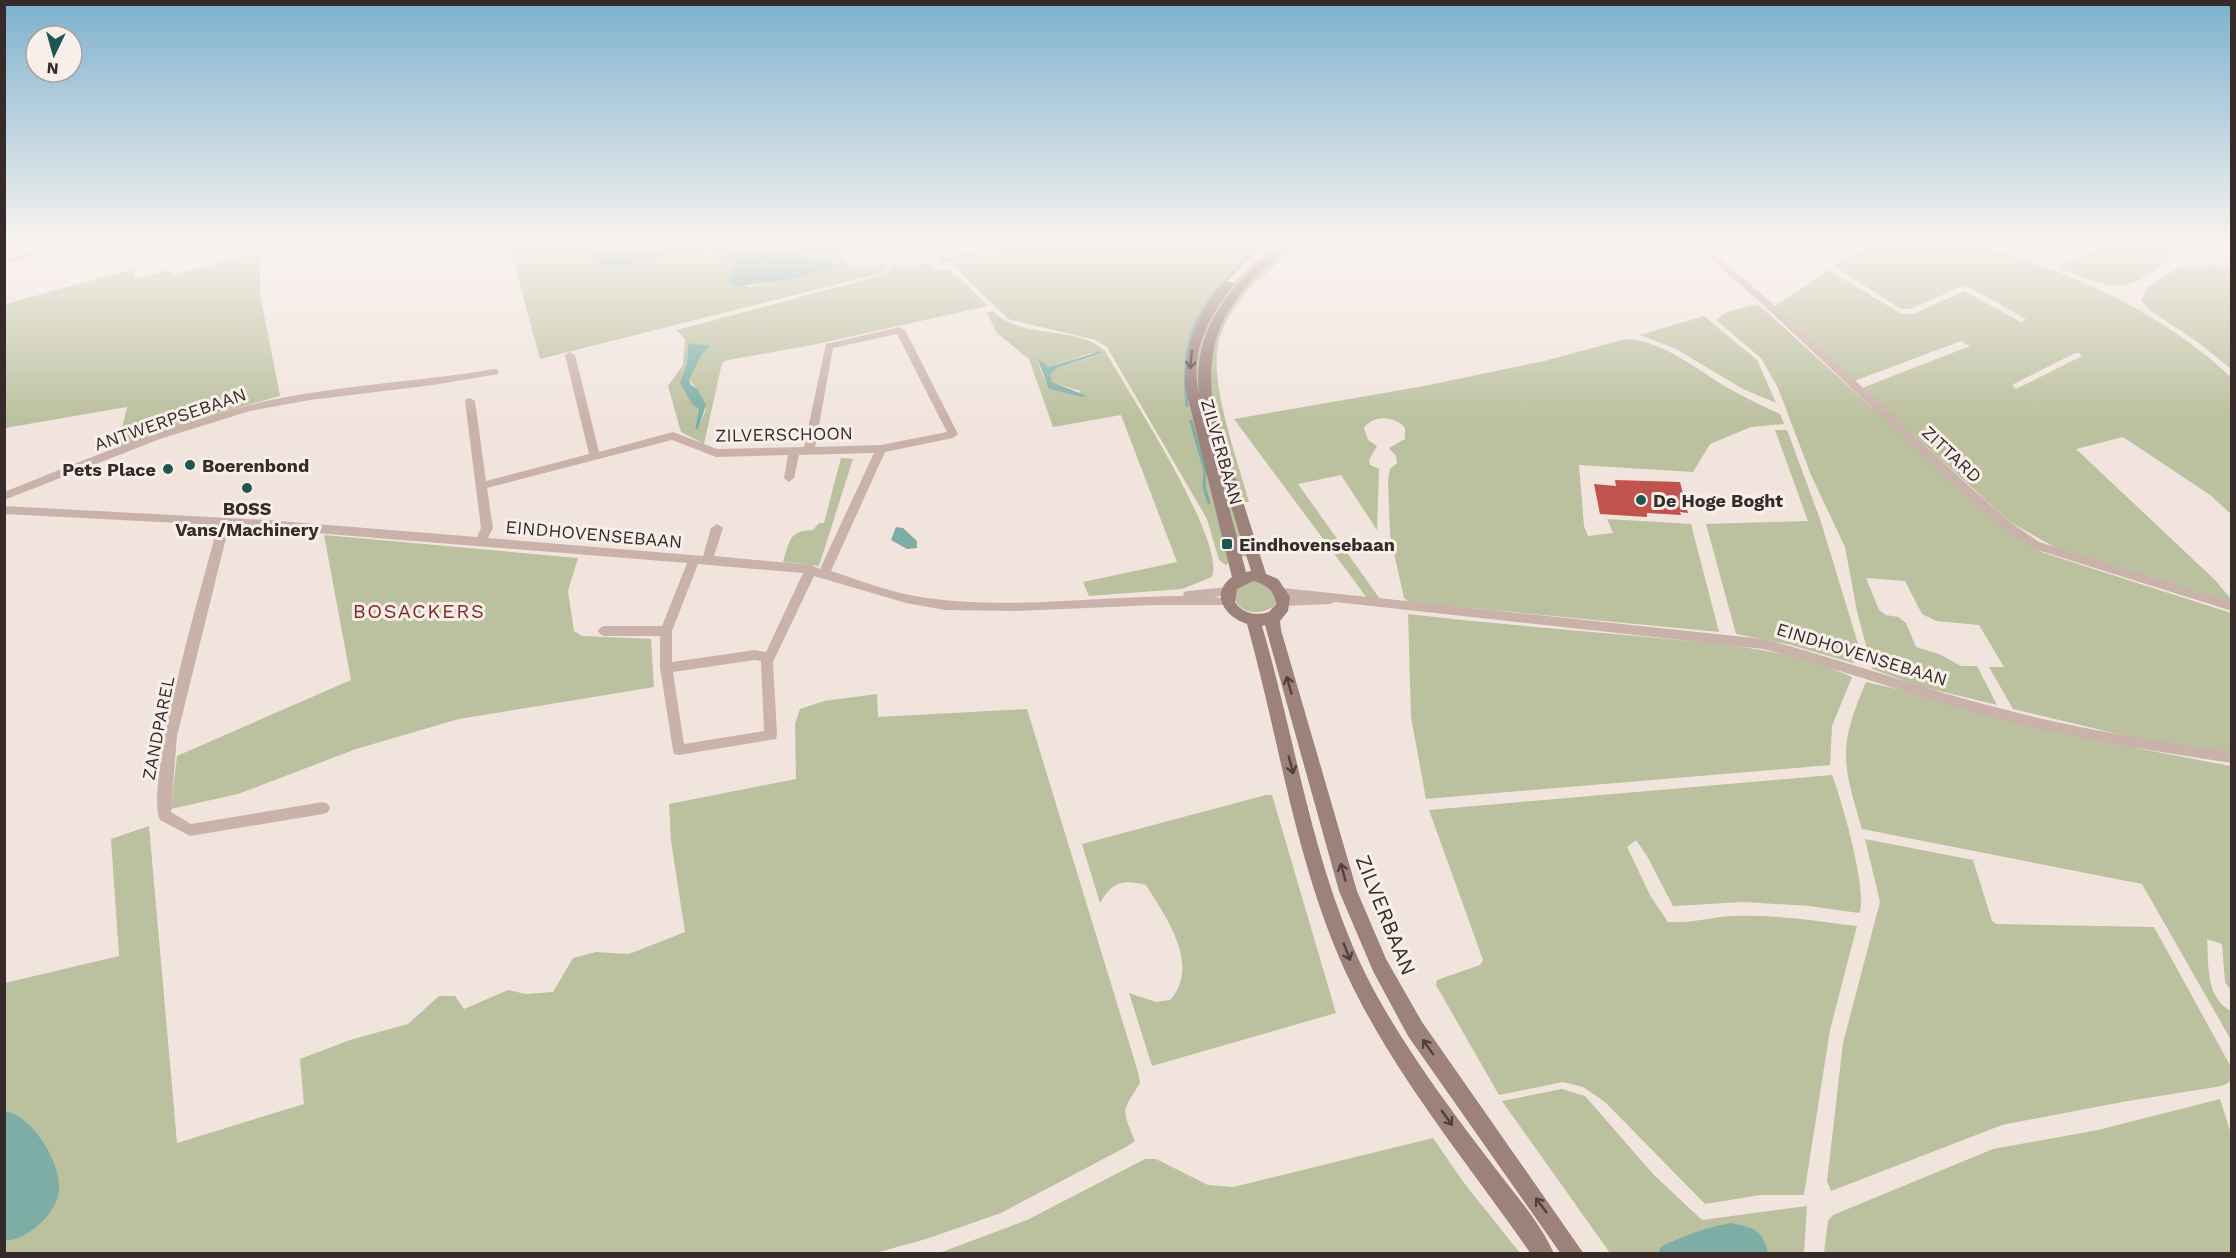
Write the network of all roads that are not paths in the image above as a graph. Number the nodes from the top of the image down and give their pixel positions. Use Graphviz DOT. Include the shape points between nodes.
graph roads {
  1 [pos="1213,303"];
  2 [pos="1226,303"];
  3 [pos="1766,303"];
  4 [pos="570,355"];
  5 [pos="494,372"];
  6 [pos="470,401"];
  7 [pos="881,449"];
  8 [pos="794,450"];
  9 [pos="808,450"];
  10 [pos="595,457"];
  11 [pos="789,478"];
  12 [pos="480,486"];
  13 [pos="4,496"];
  14 [pos="4,510"];
  15 [pos="224,522"];
  16 [pos="717,528"];
  17 [pos="481,542"];
  18 [pos="701,561"];
  19 [pos="811,569"];
  20 [pos="824,573"];
  21 [pos="1260,577"];
  22 [pos="1240,579"];
  23 [pos="1227,596"];
  24 [pos="1284,597"];
  25 [pos="2232,608"];
  26 [pos="1272,618"];
  27 [pos="1253,620"];
  28 [pos="604,631"];
  29 [pos="666,631"];
  30 [pos="770,657"];
  31 [pos="666,668"];
  32 [pos="2232,758"];
  33 [pos="323,808"];
  34 [pos="1544,1254"];
  35 [pos="1574,1254"];
  1 -- 22 [label="main road, ZILVERBAAN, one-way" via="1195,338 1191,386"];
  2 -- 21 [label="main road, ZILVERBAAN" via="1208,339 1203,385"];
  3 -- 25 [label="street, ZITTARD" via="1965,489 2025,538"];
  4 -- 10 [label="street"];
  5 -- 13 [label="street, ANTWERPSEBAAN" via="449,381 336,392 250,408 168,433"];
  6 -- 12 [label="street"];
  7 -- 9 [label="street, ZILVERSCHOON"];
  7 -- 9 [label="street, ZILVERSCHOON" via="953,434 900,330 829,346"];
  7 -- 20 [label="street"];
  8 -- 9 [label="street, ZILVERSCHOON"];
  8 -- 10 [label="street, ZILVERSCHOON" via="716,453 678,436"];
  8 -- 11 [label="street"];
  10 -- 12 [label="street, ZILVERSCHOON"];
  12 -- 17 [label="street" via="487,528"];
  14 -- 15 [label="street, EINDHOVENSEBAAN"];
  15 -- 17 [label="street, EINDHOVENSEBAAN"];
  15 -- 33 [label="street, ZANDPAREL" via="171,736 165,816 190,830"];
  16 -- 18 [label="street"];
  17 -- 18 [label="street, EINDHOVENSEBAAN"];
  18 -- 19 [label="street, EINDHOVENSEBAAN"];
  18 -- 29 [label="street"];
  19 -- 20 [label="street, EINDHOVENSEBAAN"];
  19 -- 30 [label="street"];
  20 -- 23 [label="street, EINDHOVENSEBAAN" via="902,599 946,605 1106,603"];
  21 -- 22 [label="main road"];
  21 -- 24 [label="main road" via="1277,585"];
  22 -- 23 [label="main road"];
  23 -- 27 [label="main road" via="1236,614"];
  24 -- 26 [label="main road" via="1281,611"];
  24 -- 32 [label="street, EINDHOVENSEBAAN" via="1763,644 2030,722"];
  26 -- 27 [label="main road"];
  35 -- 26 [label="main road, ZILVERBAAN, one-way" via="1415,1029 1378,965 1348,891"];
  27 -- 34 [label="main road, one-way" via="1324,893 1354,970 1390,1036"];
  28 -- 29 [label="street"];
  29 -- 31 [label="street"];
  30 -- 31 [label="street" via="755,655"];
  30 -- 31 [label="street" via="771,735 679,750"];
}
